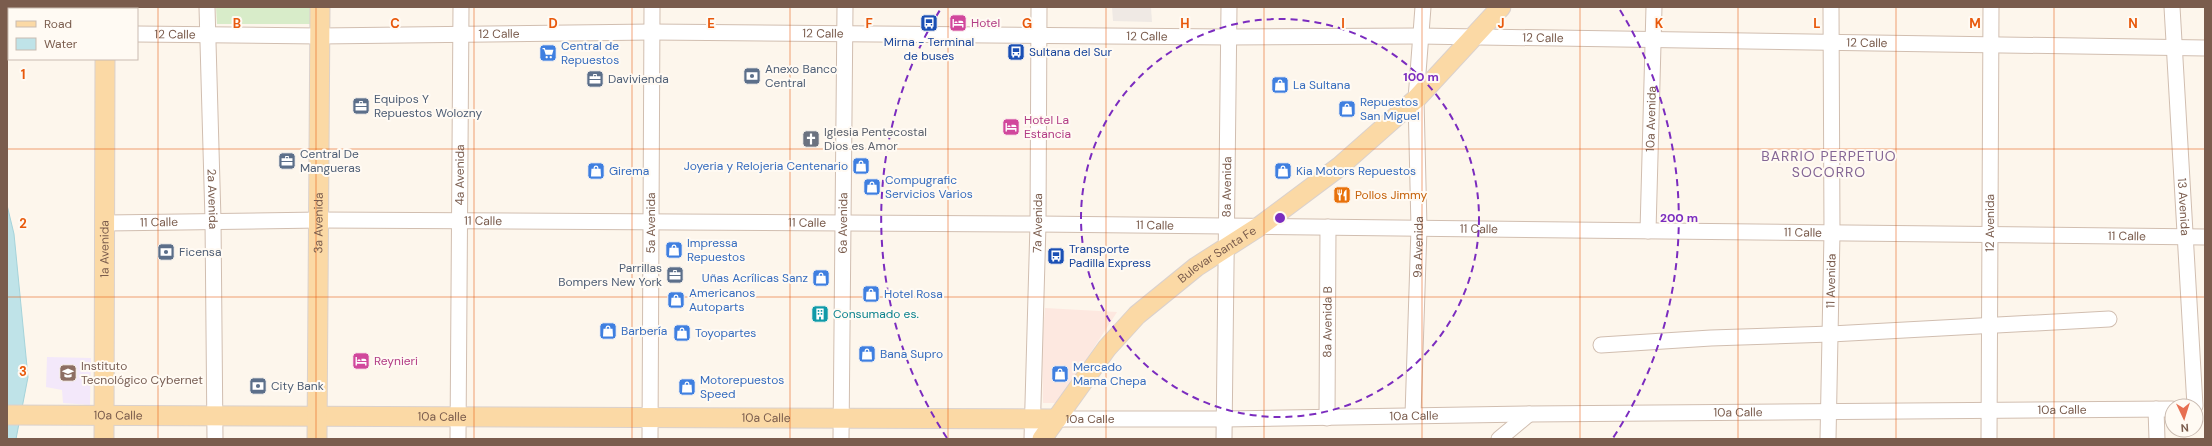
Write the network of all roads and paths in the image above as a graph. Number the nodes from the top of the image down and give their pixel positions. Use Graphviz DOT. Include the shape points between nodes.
graph roads {
  1 [pos="207,7"];
  2 [pos="217,7"];
  3 [pos="320,7"];
  4 [pos="461,7"];
  5 [pos="652,7"];
  6 [pos="845,7"];
  7 [pos="1039,7"];
  8 [pos="1229,7"];
  9 [pos="1423,7"];
  10 [pos="1501,7"];
  11 [pos="1654,7"];
  12 [pos="1831,7"];
  13 [pos="1991,7"];
  14 [pos="2172,7"];
  15 [pos="652,32"];
  16 [pos="138,34"];
  17 [pos="461,34"];
  18 [pos="845,34"];
  19 [pos="210,35"];
  20 [pos="320,36"];
  21 [pos="1039,36"];
  22 [pos="1419,36"];
  23 [pos="1472,37"];
  24 [pos="1228,38"];
  25 [pos="1654,38"];
  26 [pos="1832,43"];
  27 [pos="1991,45"];
  28 [pos="2173,47"];
  29 [pos="2205,48"];
  30 [pos="105,60"];
  31 [pos="1416,99"];
  32 [pos="213,220"];
  33 [pos="320,220"];
  34 [pos="460,220"];
  35 [pos="651,222"];
  36 [pos="106,223"];
  37 [pos="843,224"];
  38 [pos="1038,224"];
  39 [pos="1260,226"];
  40 [pos="1328,227"];
  41 [pos="1227,228"];
  42 [pos="1419,228"];
  43 [pos="1648,231"];
  44 [pos="1832,234"];
  45 [pos="1990,235"];
  46 [pos="2205,237"];
  47 [pos="2184,238"];
  48 [pos="1227,247"];
  49 [pos="2109,319"];
  50 [pos="1989,326"];
  51 [pos="1831,334"];
  52 [pos="1601,345"];
  53 [pos="2195,398"];
  54 [pos="2156,409"];
  55 [pos="2164,409"];
  56 [pos="1989,410"];
  57 [pos="1829,411"];
  58 [pos="1529,414"];
  59 [pos="7,415"];
  60 [pos="1414,415"];
  61 [pos="104,416"];
  62 [pos="317,416"];
  63 [pos="215,417"];
  64 [pos="458,417"];
  65 [pos="650,417"];
  66 [pos="841,418"];
  67 [pos="1033,418"];
  68 [pos="1326,418"];
  69 [pos="1057,419"];
  70 [pos="1224,419"];
  71 [pos="104,439"];
  72 [pos="215,439"];
  73 [pos="317,439"];
  74 [pos="458,439"];
  75 [pos="650,439"];
  76 [pos="841,439"];
  77 [pos="1032,439"];
  78 [pos="1042,439"];
  79 [pos="1224,439"];
  80 [pos="1498,439"];
  81 [pos="1828,439"];
  82 [pos="1989,439"];
  83 [pos="2157,439"];
  1 -- 19 [label="street, 2a Avenida"];
  2 -- 19 [label="street"];
  3 -- 20 [label="main road, 3a Avenida"];
  4 -- 17 [label="street, 4a Avenida"];
  5 -- 15 [label="street, 5a Avenida"];
  6 -- 18 [label="street, 6a Avenida"];
  7 -- 21 [label="street, 7a Avenida"];
  8 -- 24 [label="street, 8a Avenida"];
  9 -- 22 [label="street, 9a Avenida"];
  10 -- 23 [label="main road, Bulevar Santa Fe"];
  11 -- 25 [label="street, 10a Avenida"];
  12 -- 26 [label="street, 11 Avenida"];
  13 -- 27 [label="street, 12 Avenida"];
  14 -- 28 [label="street, 13 Avenida"];
  15 -- 17 [label="street, 12 Calle"];
  15 -- 18 [label="street, 12 Calle"];
  15 -- 35 [label="street, 5a Avenida"];
  16 -- 19 [label="street, 12 Calle"];
  17 -- 20 [label="street, 12 Calle"];
  17 -- 34 [label="street, 4a Avenida"];
  18 -- 21 [label="street, 12 Calle"];
  18 -- 37 [label="street, 6a Avenida"];
  19 -- 20 [label="street, 12 Calle"];
  19 -- 32 [label="street, 2a Avenida"];
  20 -- 33 [label="main road, 3a Avenida"];
  21 -- 24 [label="street, 12 Calle"];
  21 -- 38 [label="street, 7a Avenida"];
  22 -- 23 [label="street, 12 Calle"];
  22 -- 24 [label="street, 12 Calle"];
  22 -- 31 [label="street, 9a Avenida"];
  23 -- 25 [label="street, 12 Calle"];
  23 -- 31 [label="main road, Bulevar Santa Fe"];
  24 -- 41 [label="street, 8a Avenida"];
  25 -- 26 [label="street, 12 Calle"];
  25 -- 43 [label="street, 10a Avenida"];
  26 -- 27 [label="street, 12 Calle"];
  26 -- 44 [label="street, 11 Avenida"];
  27 -- 28 [label="street, 12 Calle"];
  27 -- 45 [label="street, 12 Avenida"];
  28 -- 29 [label="street, 12 Calle"];
  28 -- 47 [label="street, 13 Avenida"];
  30 -- 36 [label="main road, 1a Avenida"];
  31 -- 39 [label="main road, Bulevar Santa Fe" via="1339,166"];
  31 -- 42 [label="street, 9a Avenida"];
  32 -- 33 [label="street, 11 Calle"];
  32 -- 36 [label="street, 11 Calle"];
  32 -- 63 [label="street, 2a Avenida"];
  33 -- 34 [label="street, 11 Calle"];
  33 -- 62 [label="main road, 3a Avenida"];
  34 -- 35 [label="street, 11 Calle"];
  34 -- 64 [label="street, 4a Avenida"];
  35 -- 37 [label="street, 11 Calle"];
  35 -- 65 [label="street, 5a Avenida"];
  36 -- 61 [label="main road, 1a Avenida"];
  37 -- 38 [label="street, 11 Calle"];
  37 -- 66 [label="street, 6a Avenida"];
  38 -- 41 [label="street, 11 Calle"];
  38 -- 67 [label="street, 7a Avenida"];
  39 -- 40 [label="street, 11 Calle"];
  39 -- 41 [label="street, 11 Calle"];
  39 -- 48 [label="main road, Bulevar Santa Fe"];
  40 -- 42 [label="street, 11 Calle"];
  40 -- 68 [label="street, 8a Avenida B"];
  41 -- 48 [label="street, 8a Avenida"];
  42 -- 43 [label="street, 11 Calle"];
  42 -- 60 [label="street, 9a Avenida"];
  43 -- 44 [label="street, 11 Calle"];
  44 -- 45 [label="street, 11 Calle"];
  44 -- 51 [label="street, 11 Avenida"];
  45 -- 47 [label="street, 11 Calle"];
  45 -- 50 [label="street, 12 Avenida"];
  46 -- 47 [label="street, 11 Calle"];
  47 -- 53 [label="street, 13 Avenida"];
  48 -- 69 [label="main road, Bulevar Santa Fe" via="1196,267 1137,315 1107,348"];
  48 -- 70 [label="street, 8a Avenida"];
  49 -- 50 [label="street"];
  50 -- 51 [label="street"];
  50 -- 56 [label="street, 12 Avenida"];
  51 -- 52 [label="street"];
  51 -- 57 [label="street, 11 Avenida"];
  54 -- 55 [label="street, 10a Calle"];
  54 -- 56 [label="street, 10a Calle"];
  54 -- 83 [label="street"];
  56 -- 57 [label="street, 10a Calle"];
  56 -- 82 [label="street, 12 Avenida"];
  57 -- 58 [label="street, 10a Calle"];
  57 -- 81 [label="street, 11 Avenida"];
  58 -- 60 [label="street, 10a Calle"];
  58 -- 80 [label="street"];
  59 -- 61 [label="main road, 10a Calle"];
  60 -- 68 [label="street, 10a Calle"];
  61 -- 63 [label="main road, 10a Calle"];
  61 -- 71 [label="main road, 1a Avenida"];
  62 -- 63 [label="main road, 10a Calle"];
  62 -- 64 [label="main road, 10a Calle"];
  62 -- 73 [label="main road, 3a Avenida"];
  63 -- 72 [label="street, 2a Avenida"];
  64 -- 65 [label="main road, 10a Calle"];
  64 -- 74 [label="street, 4a Avenida"];
  65 -- 66 [label="main road, 10a Calle"];
  65 -- 75 [label="street, 5a Avenida"];
  66 -- 67 [label="main road, 10a Calle"];
  66 -- 76 [label="street, 6a Avenida"];
  67 -- 69 [label="main road, 10a Calle"];
  67 -- 77 [label="street, 7a Avenida"];
  68 -- 70 [label="street, 10a Calle"];
  69 -- 70 [label="street, 10a Calle"];
  69 -- 78 [label="main road, Bulevar Santa Fe"];
  70 -- 79 [label="street, 8a Avenida"];
}
